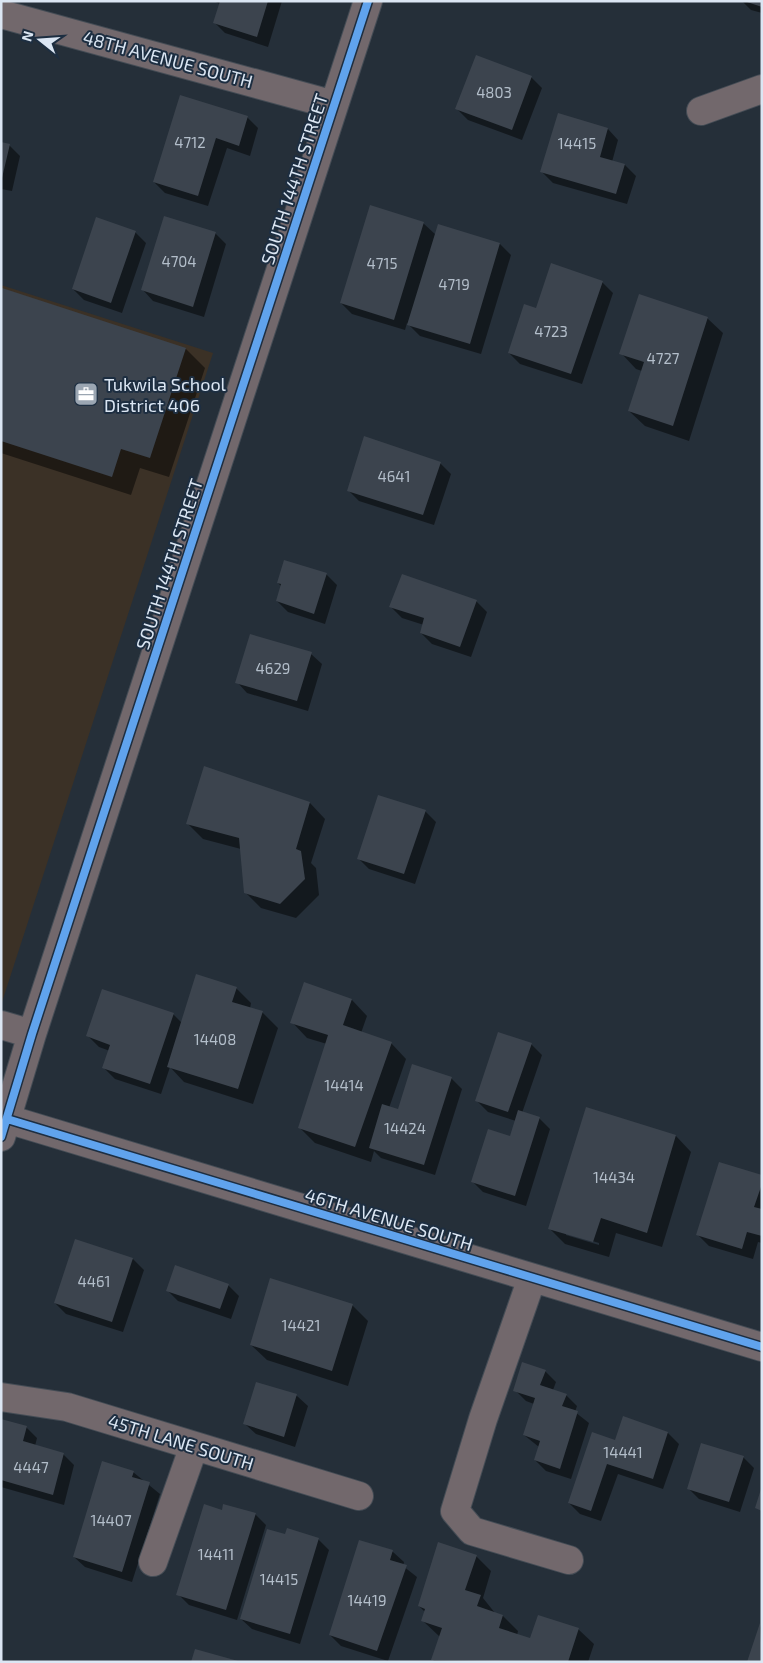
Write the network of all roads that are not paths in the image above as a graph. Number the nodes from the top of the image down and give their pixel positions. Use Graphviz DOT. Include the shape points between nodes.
graph roads {
  1 [pos="368,1"];
  2 [pos="1,14"];
  3 [pos="762,89"];
  4 [pos="334,105"];
  5 [pos="701,111"];
  6 [pos="1,1025"];
  7 [pos="32,1034"];
  8 [pos="4,1128"];
  9 [pos="532,1278"];
  10 [pos="762,1348"];
  11 [pos="1,1397"];
  12 [pos="194,1446"];
  13 [pos="359,1496"];
  14 [pos="569,1560"];
  15 [pos="153,1562"];
  1 -- 4 [label="street, SOUTH 144TH STREET"];
  2 -- 4 [label="street, 48TH AVENUE SOUTH"];
  3 -- 5 [label="street"];
  4 -- 7 [label="street, SOUTH 144TH STREET"];
  6 -- 7 [label="street"];
  7 -- 8 [label="street, SOUTH 144TH STREET"];
  8 -- 9 [label="street, 46TH AVENUE SOUTH"];
  9 -- 10 [label="street, 46TH AVENUE SOUTH"];
  9 -- 14 [label="street" via="455,1511 472,1531"];
  11 -- 12 [label="street, 45TH LANE SOUTH" via="67,1407"];
  12 -- 13 [label="street, 45TH LANE SOUTH"];
  12 -- 15 [label="street"];
}
